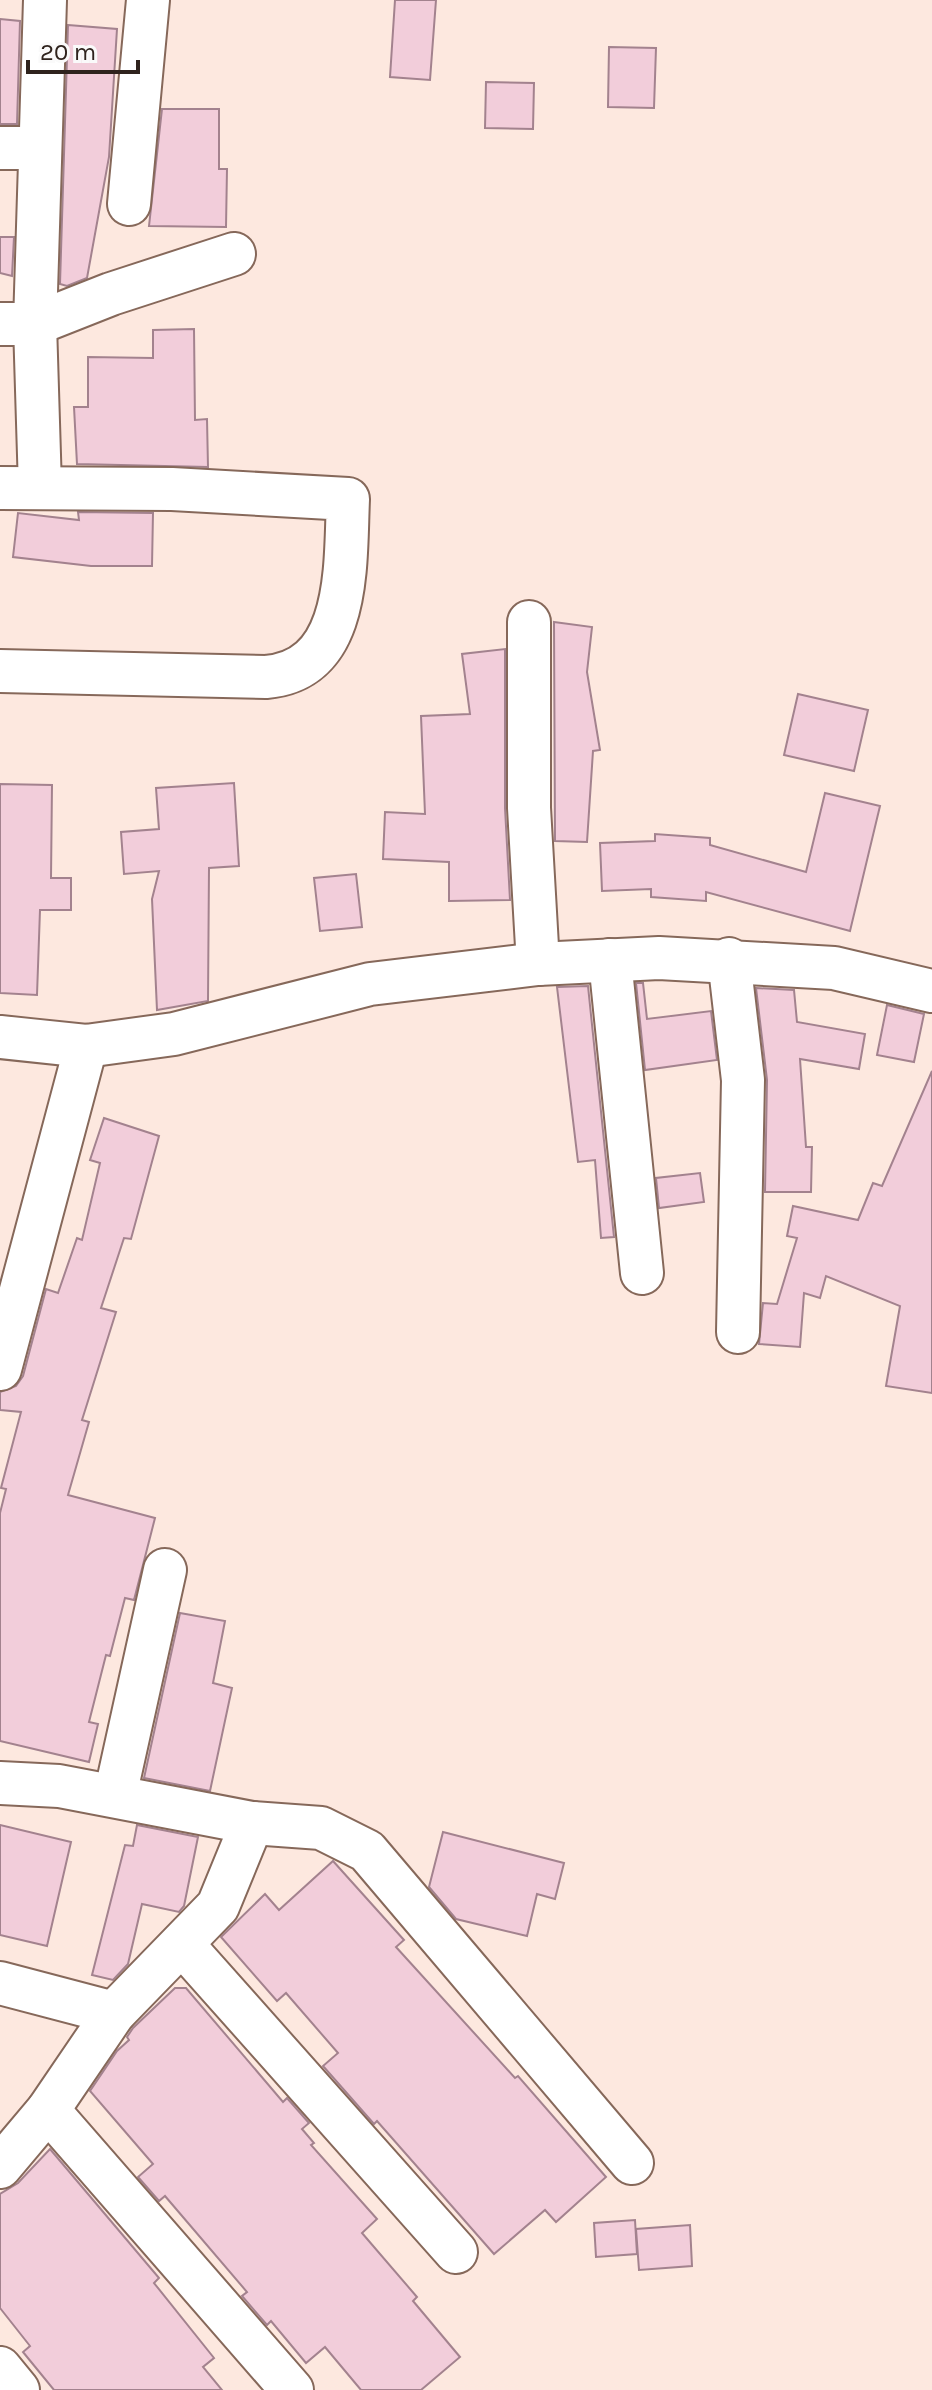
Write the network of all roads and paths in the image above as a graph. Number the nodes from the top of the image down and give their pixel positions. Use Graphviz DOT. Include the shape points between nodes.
graph roads {
  1 [pos="45,0"];
  2 [pos="148,0"];
  3 [pos="19,148"];
  4 [pos="129,204"];
  5 [pos="234,254"];
  6 [pos="18,324"];
  7 [pos="20,488"];
  8 [pos="529,622"];
  9 [pos="0,671"];
  10 [pos="729,959"];
  11 [pos="610,960"];
  12 [pos="538,964"];
  13 [pos="932,991"];
  14 [pos="0,1037"];
  15 [pos="86,1046"];
  16 [pos="642,1273"];
  17 [pos="738,1332"];
  18 [pos="1,1360"];
  19 [pos="165,1570"];
  20 [pos="0,1783"];
  21 [pos="115,1796"];
  22 [pos="252,1823"];
  23 [pos="182,1944"];
  24 [pos="0,1983"];
  25 [pos="114,2013"];
  26 [pos="48,2110"];
  27 [pos="632,2163"];
  28 [pos="0,2167"];
  29 [pos="456,2252"];
  30 [pos="0,2368"];
  31 [pos="18,2390"];
  32 [pos="292,2390"];
  1 -- 3 [label="street"];
  2 -- 4 [label="street"];
  3 -- 6 [label="street"];
  5 -- 6 [label="street"];
  6 -- 7 [label="street"];
  7 -- 9 [label="street" via="172,489 348,499 345,573 333,630 321,652 286,675"];
  8 -- 12 [label="street" via="529,808"];
  10 -- 11 [label="street"];
  10 -- 13 [label="street" via="834,968"];
  10 -- 17 [label="street" via="743,1080"];
  11 -- 12 [label="street"];
  11 -- 16 [label="street"];
  12 -- 15 [label="street" via="370,984 174,1034"];
  14 -- 15 [label="street"];
  15 -- 18 [label="street"];
  19 -- 21 [label="street"];
  20 -- 21 [label="street"];
  21 -- 22 [label="street"];
  22 -- 23 [label="street" via="218,1906"];
  22 -- 27 [label="street" via="321,1828 367,1851"];
  23 -- 25 [label="street"];
  23 -- 29 [label="street"];
  24 -- 25 [label="street"];
  25 -- 26 [label="street"];
  26 -- 28 [label="street"];
  26 -- 32 [label="street"];
  30 -- 31 [label="street"];
}
